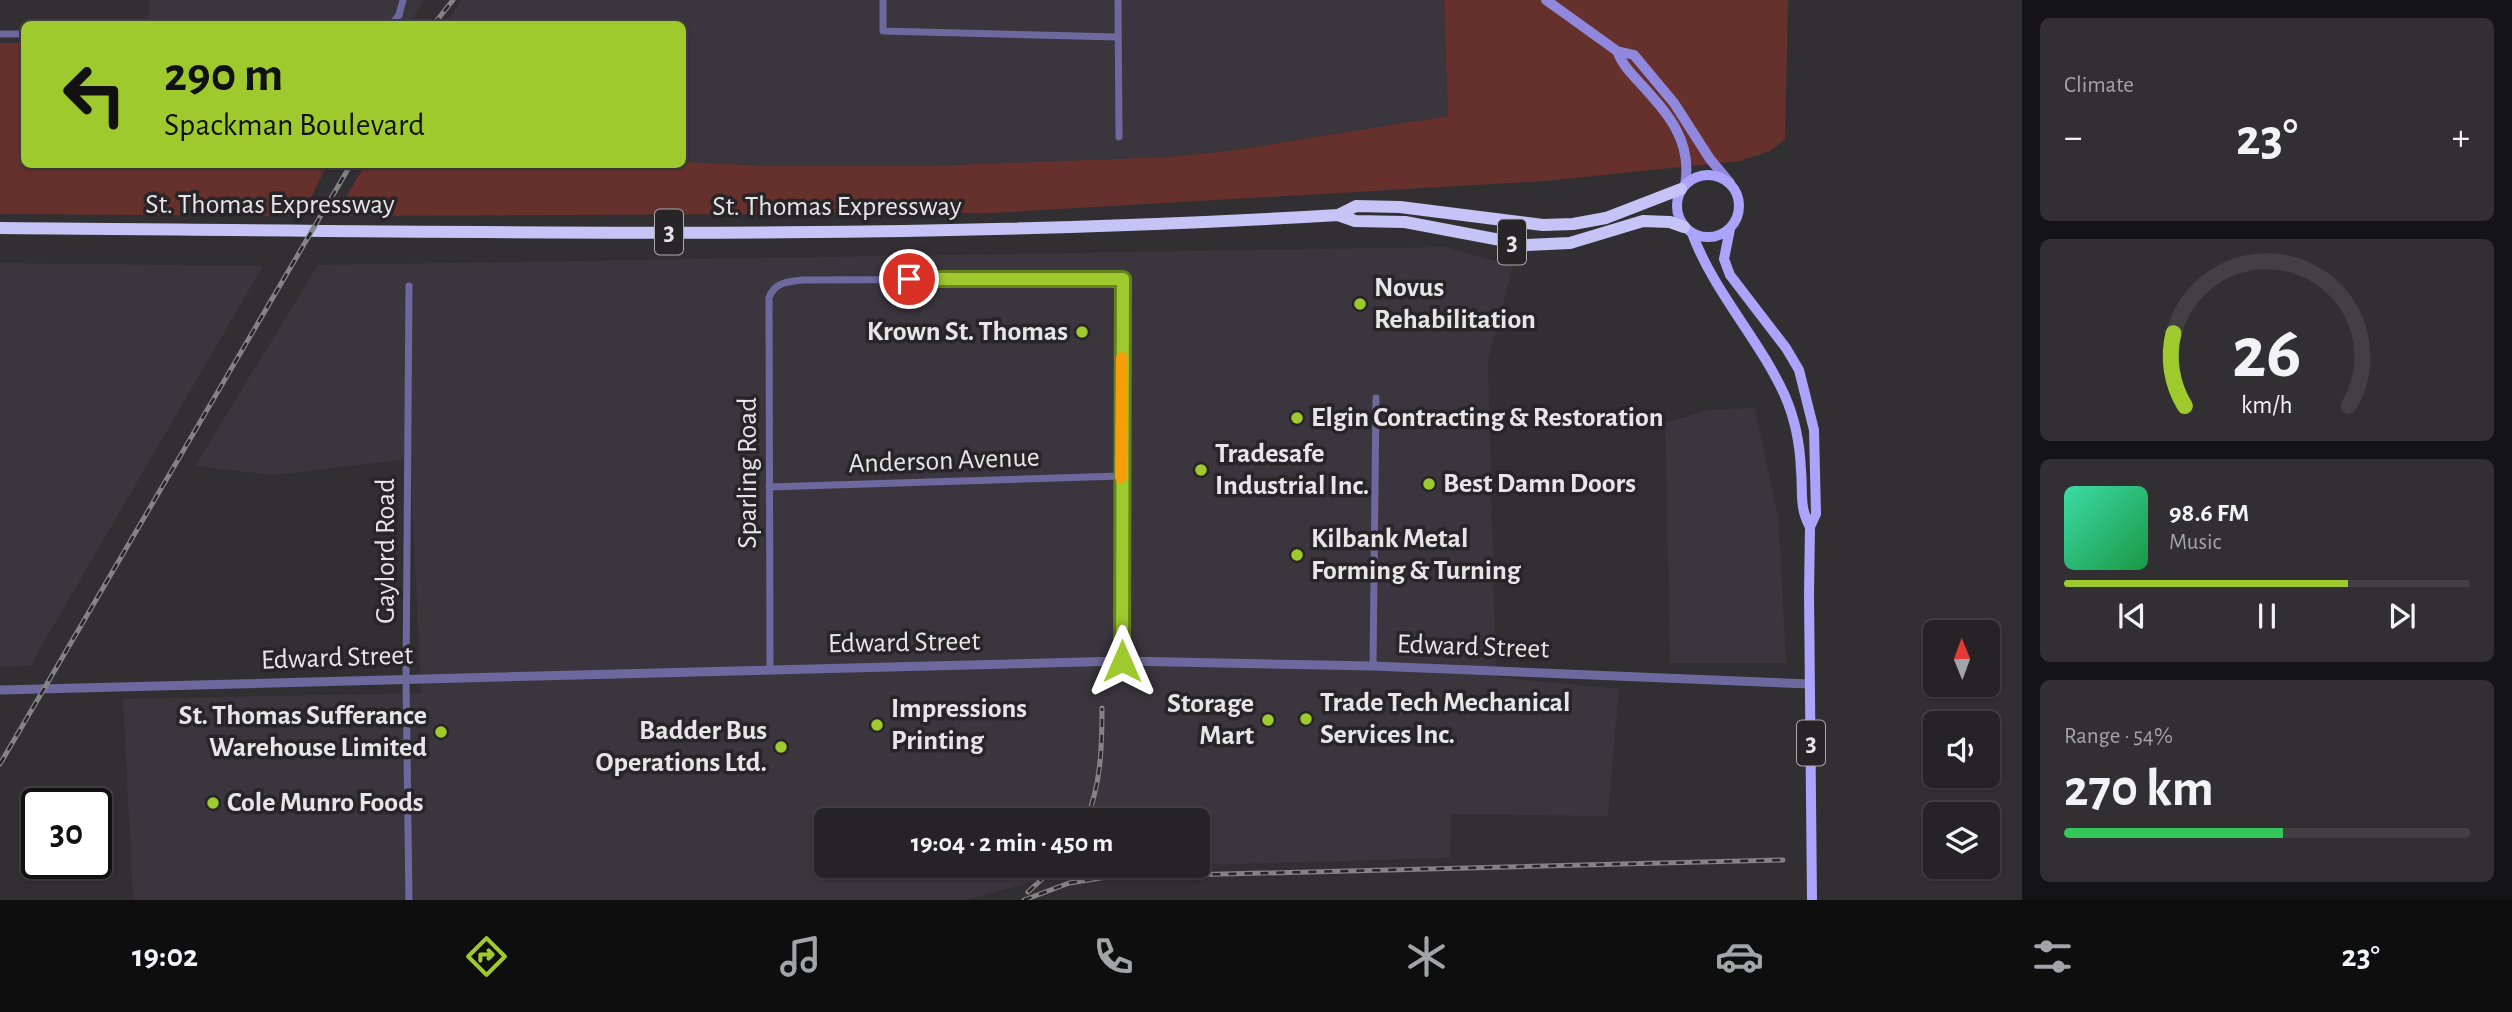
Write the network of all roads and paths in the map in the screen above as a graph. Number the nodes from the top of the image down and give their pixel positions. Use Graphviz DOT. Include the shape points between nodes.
graph roads {
  1 [pos="403,0"];
  2 [pos="883,0"];
  3 [pos="1118,0"];
  4 [pos="1546,0"];
  5 [pos="394,21"];
  6 [pos="0,34"];
  7 [pos="21,34"];
  8 [pos="1118,37"];
  9 [pos="1617,51"];
  10 [pos="1119,137"];
  11 [pos="1730,183"];
  12 [pos="1683,187"];
  13 [pos="1338,215"];
  14 [pos="0,228"];
  15 [pos="1730,229"];
  16 [pos="1688,230"];
  17 [pos="409,286"];
  18 [pos="1377,398"];
  19 [pos="1121,476"];
  20 [pos="769,487"];
  21 [pos="1810,527"];
  22 [pos="1122,661"];
  23 [pos="1373,666"];
  24 [pos="770,669"];
  25 [pos="406,679"];
  26 [pos="1810,684"];
  27 [pos="0,690"];
  28 [pos="409,900"];
  29 [pos="1812,900"];
  1 -- 5 [label="street"];
  2 -- 8 [label="street" via="884,31"];
  3 -- 8 [label="street"];
  4 -- 9 [label="main road"];
  6 -- 7 [label="street"];
  8 -- 10 [label="street"];
  9 -- 11 [label="main road" via="1634,55 1645,67"];
  9 -- 12 [label="main road" via="1682,138 1688,163"];
  11 -- 12 [label="main road" via="1711,174 1700,175"];
  11 -- 15 [label="main road" via="1740,211"];
  12 -- 13 [label="highway, St. Thomas Expressway / 3" via="1606,218 1573,224 1543,225 1400,207 1356,206"];
  12 -- 16 [label="main road" via="1676,207"];
  13 -- 14 [label="highway, St. Thomas Expressway / 3" via="896,232"];
  13 -- 16 [label="highway, St. Thomas Expressway / 3" via="1355,221 1405,222 1527,245 1570,243 1643,221 1670,222"];
  15 -- 16 [label="main road" via="1712,237"];
  15 -- 21 [label="main road, 3" via="1724,259 1730,275 1786,348 1808,400 1816,492 1816,514"];
  16 -- 21 [label="main road, 3" via="1785,397 1800,458 1803,514"];
  17 -- 25 [label="street, Gaylord Road"];
  18 -- 23 [label="street"];
  19 -- 20 [label="street, Anderson Avenue"];
  19 -- 20 [label="street, Sparling Road" via="1123,279 803,280 782,283 771,290 769,298"];
  19 -- 22 [label="street"];
  20 -- 24 [label="street, Sparling Road"];
  21 -- 26 [label="main road, 3"];
  22 -- 23 [label="street, Edward Street"];
  22 -- 24 [label="street, Edward Street"];
  23 -- 26 [label="street, Edward Street"];
  24 -- 25 [label="street, Edward Street"];
  25 -- 27 [label="street, Edward Street"];
  25 -- 28 [label="street, Gaylord Road"];
  26 -- 29 [label="main road, 3"];
}
